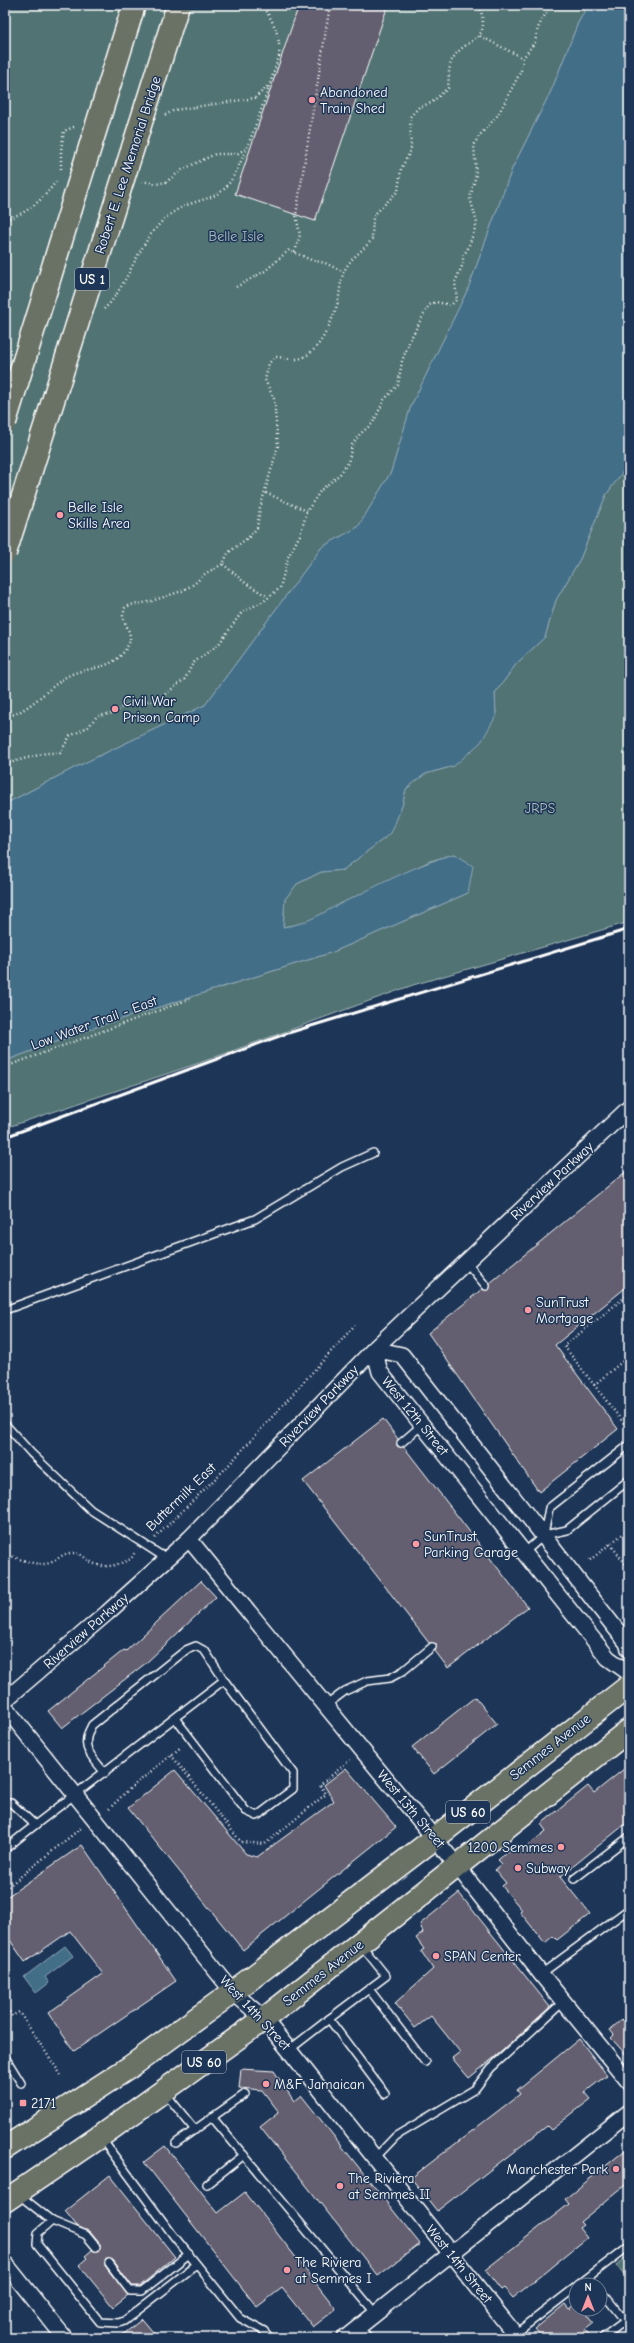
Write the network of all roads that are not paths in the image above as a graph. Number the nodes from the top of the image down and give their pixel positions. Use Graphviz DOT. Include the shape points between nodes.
graph roads {
  1 [pos="134,5"];
  2 [pos="178,5"];
  3 [pos="5,422"];
  4 [pos="5,553"];
  5 [pos="629,1108"];
  6 [pos="373,1153"];
  7 [pos="466,1262"];
  8 [pos="486,1286"];
  9 [pos="5,1310"];
  10 [pos="374,1349"];
  11 [pos="5,1424"];
  12 [pos="422,1425"];
  13 [pos="401,1443"];
  14 [pos="629,1445"];
  15 [pos="629,1480"];
  16 [pos="544,1535"];
  17 [pos="189,1539"];
  18 [pos="524,1553"];
  19 [pos="167,1560"];
  20 [pos="432,1647"];
  21 [pos="629,1649"];
  22 [pos="629,1672"];
  23 [pos="224,1680"];
  24 [pos="629,1686"];
  25 [pos="5,1700"];
  26 [pos="325,1706"];
  27 [pos="5,1707"];
  28 [pos="175,1718"];
  29 [pos="629,1730"];
  30 [pos="105,1773"];
  31 [pos="74,1794"];
  32 [pos="5,1803"];
  33 [pos="35,1825"];
  34 [pos="629,1837"];
  35 [pos="435,1838"];
  36 [pos="5,1849"];
  37 [pos="458,1867"];
  38 [pos="574,1879"];
  39 [pos="629,1909"];
  40 [pos="360,1944"];
  41 [pos="541,1974"];
  42 [pos="369,1989"];
  43 [pos="234,1992"];
  44 [pos="563,2002"];
  45 [pos="264,2019"];
  46 [pos="329,2019"];
  47 [pos="289,2050"];
  48 [pos="5,2057"];
  49 [pos="425,2062"];
  50 [pos="629,2082"];
  51 [pos="21,2083"];
  52 [pos="163,2091"];
  53 [pos="245,2094"];
  54 [pos="385,2094"];
  55 [pos="629,2112"];
  56 [pos="212,2117"];
  57 [pos="195,2130"];
  58 [pos="100,2136"];
  59 [pos="176,2143"];
  60 [pos="5,2148"];
  61 [pos="244,2155"];
  62 [pos="375,2158"];
  63 [pos="207,2184"];
  64 [pos="11,2197"];
  65 [pos="52,2222"];
  66 [pos="629,2246"];
  67 [pos="96,2247"];
  68 [pos="188,2254"];
  69 [pos="450,2254"];
  70 [pos="5,2263"];
  71 [pos="109,2264"];
  72 [pos="196,2265"];
  73 [pos="589,2277"];
  74 [pos="568,2294"];
  75 [pos="608,2299"];
  76 [pos="376,2314"];
  77 [pos="363,2333"];
  78 [pos="517,2336"];
  79 [pos="65,2338"];
  80 [pos="270,2338"];
  81 [pos="345,2338"];
  82 [pos="602,2338"];
  1 -- 3 [label="main road, bridge"];
  2 -- 4 [label="main road, Robert E. Lee Memorial Bridge / US 1, bridge"];
  5 -- 7 [label="street, Riverview Parkway"];
  6 -- 9 [label="lane" via="342,1167 255,1219"];
  7 -- 8 [label="lane"];
  7 -- 10 [label="street, Riverview Parkway"];
  10 -- 12 [label="street, West 12th Street" via="380,1372"];
  10 -- 16 [label="street, West 12th Street" via="402,1355"];
  10 -- 17 [label="street, Riverview Parkway"];
  11 -- 19 [label="lane" via="31,1453 91,1510"];
  12 -- 13 [label="lane"];
  12 -- 18 [label="street, West 12th Street"];
  14 -- 16 [label="lane" via="549,1508"];
  15 -- 16 [label="lane" via="567,1530"];
  16 -- 18 [label="lane"];
  16 -- 21 [label="street, West 12th Street"];
  17 -- 19 [label="street, Riverview Parkway"];
  17 -- 26 [label="street, West 13th Street"];
  18 -- 22 [label="street, West 12th Street" via="608,1658"];
  19 -- 25 [label="street, Riverview Parkway"];
  20 -- 26 [label="lane" via="390,1678 362,1684 345,1691"];
  23 -- 28 [label="lane"];
  23 -- 28 [label="lane" via="293,1773 292,1789 257,1816 246,1811"];
  23 -- 30 [label="lane" via="205,1651 196,1646 186,1650 92,1725 86,1736 86,1749"];
  24 -- 35 [label="main road, Semmes Avenue / US 60"];
  26 -- 35 [label="street, West 13th Street"];
  27 -- 31 [label="street, West 14th Street"];
  28 -- 30 [label="lane"];
  29 -- 37 [label="main road, Semmes Avenue / US 60"];
  30 -- 31 [label="lane"];
  31 -- 33 [label="lane"];
  31 -- 43 [label="street, West 14th Street"];
  32 -- 33 [label="lane" via="11,1803"];
  33 -- 36 [label="lane"];
  34 -- 38 [label="lane"];
  35 -- 37 [label="street, West 13th Street"];
  35 -- 43 [label="main road, Semmes Avenue / US 60"];
  37 -- 40 [label="main road, Semmes Avenue / US 60"];
  37 -- 41 [label="street, West 13th Street"];
  39 -- 41 [label="lane"];
  40 -- 42 [label="lane" via="386,1976"];
  40 -- 45 [label="main road, Semmes Avenue / US 60"];
  41 -- 44 [label="street, West 13th Street"];
  42 -- 46 [label="lane"];
  42 -- 49 [label="lane"];
  43 -- 45 [label="street, West 14th Street"];
  43 -- 60 [label="main road, Semmes Avenue / US 60" via="130,2067"];
  44 -- 50 [label="street, West 13th Street"];
  44 -- 62 [label="lane" via="491,2068 475,2089 396,2136"];
  45 -- 47 [label="street, West 14th Street"];
  45 -- 52 [label="main road, Semmes Avenue / US 60"];
  46 -- 47 [label="lane"];
  46 -- 54 [label="lane"];
  47 -- 62 [label="street, West 14th Street"];
  48 -- 51 [label="lane"];
  52 -- 57 [label="lane"];
  52 -- 58 [label="main road, Semmes Avenue / US 60"];
  53 -- 56 [label="lane"];
  55 -- 69 [label="street"];
  56 -- 57 [label="lane"];
  56 -- 61 [label="lane"];
  57 -- 59 [label="lane"];
  58 -- 64 [label="main road, Semmes Avenue / US 60"];
  58 -- 68 [label="lane"];
  61 -- 63 [label="lane"];
  61 -- 76 [label="lane"];
  62 -- 69 [label="street, West 14th Street"];
  64 -- 65 [label="lane"];
  65 -- 67 [label="lane" via="86,2235"];
  65 -- 72 [label="lane" via="38,2234 37,2244 100,2322 124,2321"];
  66 -- 73 [label="lane"];
  68 -- 71 [label="lane" via="142,2291 130,2291"];
  68 -- 72 [label="lane"];
  69 -- 76 [label="street"];
  69 -- 78 [label="street, West 14th Street"];
  70 -- 79 [label="street"];
  72 -- 80 [label="lane" via="240,2318 264,2331"];
  74 -- 78 [label="lane"];
  75 -- 82 [label="lane" via="625,2320"];
  76 -- 77 [label="street"];
  77 -- 81 [label="street"];
}
